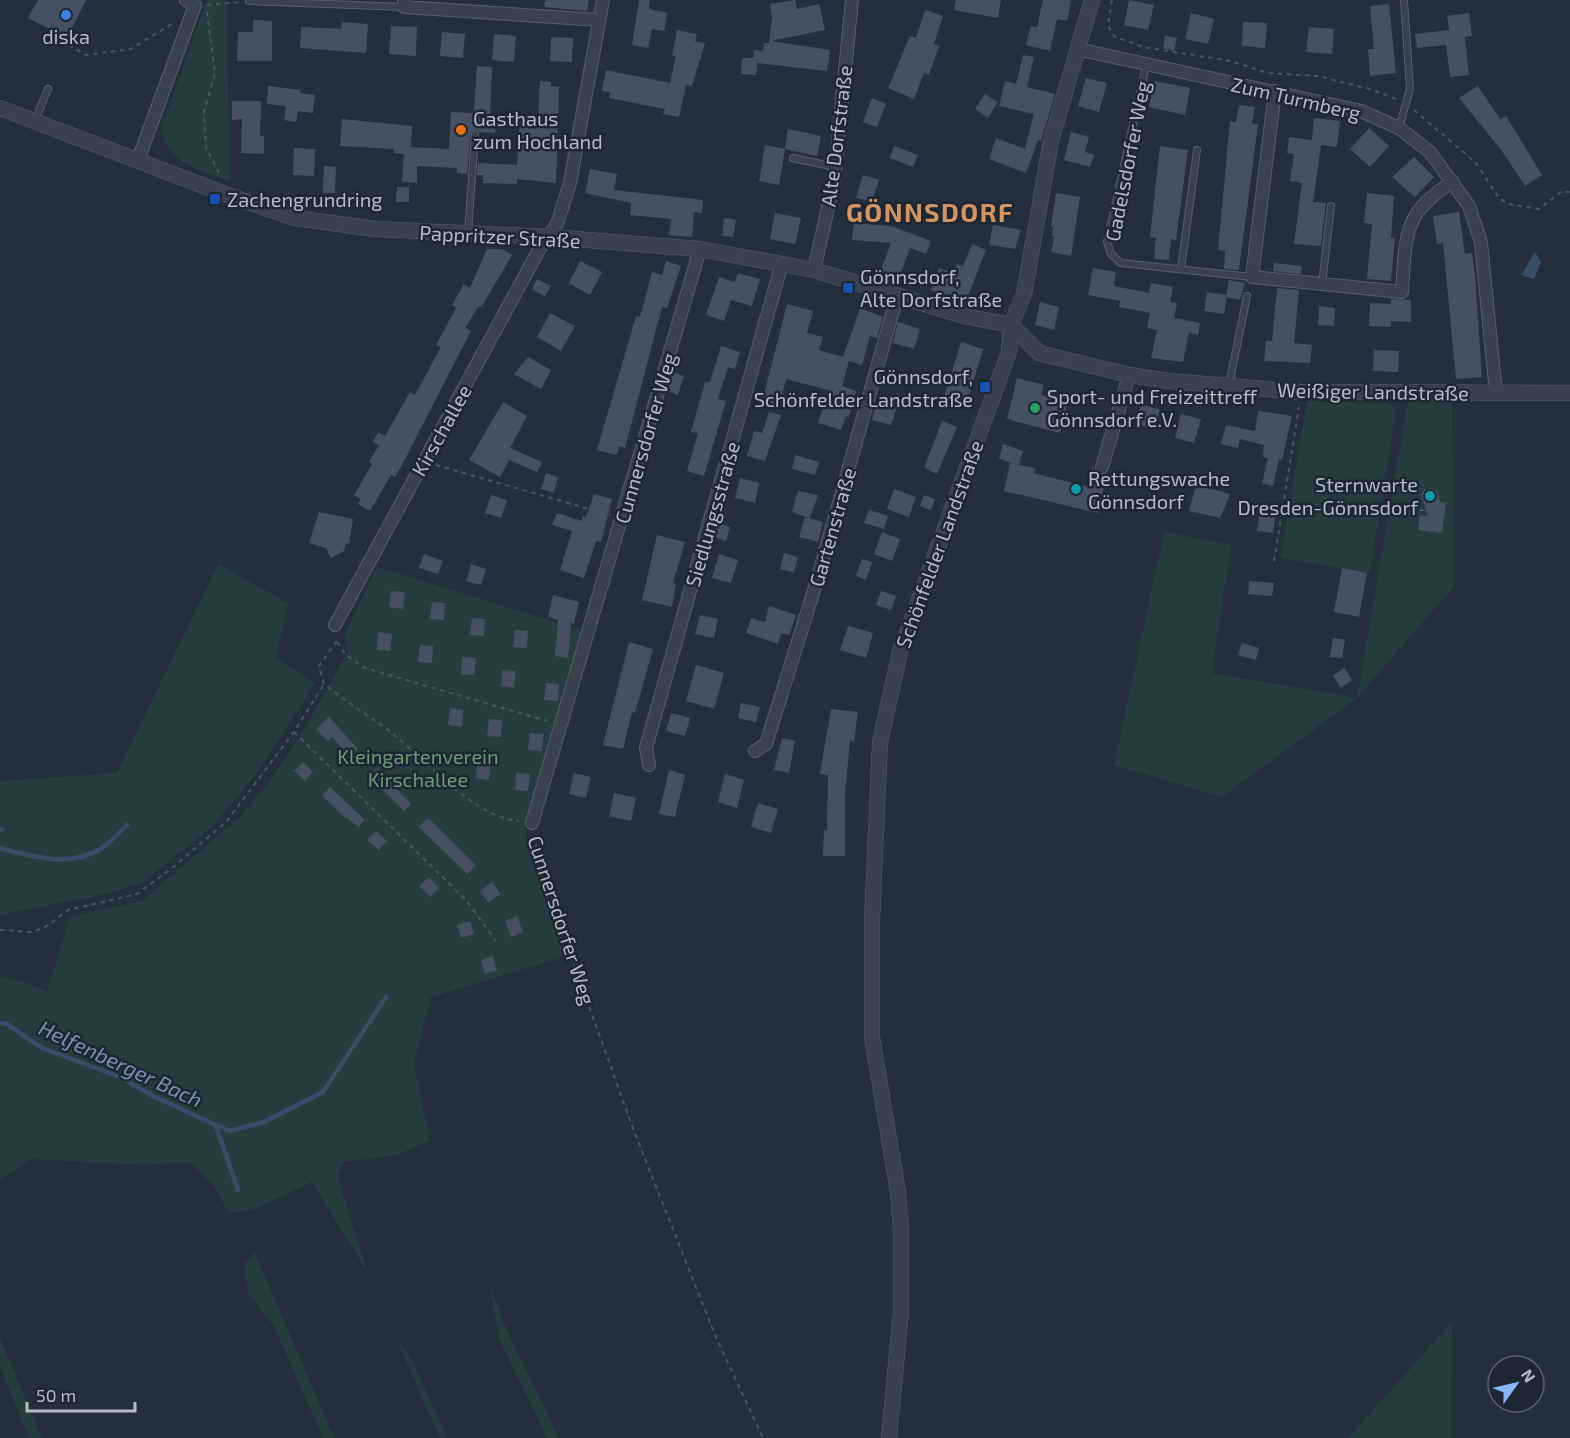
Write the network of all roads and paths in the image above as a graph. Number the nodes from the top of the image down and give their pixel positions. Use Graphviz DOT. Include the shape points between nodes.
graph roads {
  1 [pos="603,0"];
  2 [pos="852,0"];
  3 [pos="1092,0"];
  4 [pos="1112,0"];
  5 [pos="1404,0"];
  6 [pos="249,1"];
  7 [pos="193,2"];
  8 [pos="404,3"];
  9 [pos="599,20"];
  10 [pos="175,21"];
  11 [pos="69,45"];
  12 [pos="1077,49"];
  13 [pos="1146,66"];
  14 [pos="48,89"];
  15 [pos="1275,91"];
  16 [pos="1407,105"];
  17 [pos="0,108"];
  18 [pos="35,121"];
  19 [pos="1399,128"];
  20 [pos="475,134"];
  21 [pos="1197,150"];
  22 [pos="793,158"];
  23 [pos="138,160"];
  24 [pos="835,167"];
  25 [pos="1454,182"];
  26 [pos="1570,192"];
  27 [pos="230,196"];
  28 [pos="1331,206"];
  29 [pos="468,233"];
  30 [pos="550,237"];
  31 [pos="699,249"];
  32 [pos="782,263"];
  33 [pos="1181,269"];
  34 [pos="814,270"];
  35 [pos="1252,277"];
  36 [pos="1322,284"];
  37 [pos="1247,296"];
  38 [pos="897,297"];
  39 [pos="1011,325"];
  40 [pos="1129,375"];
  41 [pos="1228,385"];
  42 [pos="1301,392"];
  43 [pos="1496,393"];
  44 [pos="1570,393"];
  45 [pos="425,462"];
  46 [pos="1102,467"];
  47 [pos="1384,508"];
  48 [pos="1432,511"];
  49 [pos="622,519"];
  50 [pos="1274,561"];
  51 [pos="335,625"];
  52 [pos="337,641"];
  53 [pos="324,684"];
  54 [pos="561,725"];
  55 [pos="294,732"];
  56 [pos="755,751"];
  57 [pos="649,765"];
  58 [pos="532,822"];
  59 [pos="0,930"];
  60 [pos="496,942"];
  61 [pos="763,1438"];
  62 [pos="890,1438"];
  1 -- 9 [label="street, Kirschallee"];
  2 -- 24 [label="street, Alte Dorfstraße"];
  3 -- 12 [label="street, Schönfelder Landstraße"];
  4 -- 16 [label="path" via="1108,26 1115,37 1150,48 1231,61 1267,73 1318,76 1382,93"];
  5 -- 16 [label="lane" via="1410,89"];
  6 -- 8 [label="lane"];
  6 -- 27 [label="path" via="206,5 215,73 204,112 206,148"];
  7 -- 23 [label="street"];
  8 -- 9 [label="street"];
  9 -- 30 [label="street, Kirschallee" via="570,183"];
  10 -- 11 [label="path" via="131,49 86,55"];
  12 -- 13 [label="street, Zum Turmberg"];
  12 -- 39 [label="street, Schönfelder Landstraße" via="1051,141 1024,294"];
  13 -- 15 [label="street, Zum Turmberg"];
  13 -- 33 [label="lane, Gadelsdorfer Weg" via="1107,242 1111,254 1121,262"];
  14 -- 18 [label="lane"];
  15 -- 19 [label="street, Zum Turmberg" via="1361,111"];
  15 -- 35 [label="street"];
  16 -- 19 [label="lane"];
  16 -- 26 [label="path" via="1476,163 1499,198 1508,204 1539,209 1562,191"];
  17 -- 18 [label="street, Pappritzer Straße"];
  18 -- 23 [label="street, Pappritzer Straße"];
  19 -- 25 [label="street, Zum Turmberg" via="1430,152"];
  20 -- 29 [label="lane"];
  21 -- 33 [label="lane"];
  22 -- 24 [label="lane"];
  23 -- 27 [label="street, Pappritzer Straße"];
  24 -- 34 [label="street, Alte Dorfstraße"];
  25 -- 36 [label="street, Gadelsdorfer Weg" via="1417,209 1406,237 1402,292"];
  25 -- 43 [label="street, Zum Turmberg" via="1469,206 1481,242"];
  27 -- 29 [label="street, Pappritzer Straße" via="295,218 328,224"];
  28 -- 36 [label="lane"];
  29 -- 30 [label="street, Pappritzer Straße"];
  30 -- 31 [label="street, Pappritzer Straße"];
  30 -- 45 [label="street, Kirschallee" via="540,248"];
  31 -- 32 [label="street, Pappritzer Straße"];
  31 -- 49 [label="street, Cunnersdorfer Weg"];
  32 -- 34 [label="street, Pappritzer Straße"];
  32 -- 57 [label="street, Siedlungsstraße" via="646,748"];
  33 -- 35 [label="lane, Gadelsdorfer Weg"];
  34 -- 38 [label="street, Pappritzer Straße"];
  35 -- 36 [label="street, Gadelsdorfer Weg"];
  37 -- 41 [label="lane"];
  38 -- 39 [label="street, Pappritzer Straße"];
  38 -- 56 [label="street, Gartenstraße" via="766,744"];
  39 -- 40 [label="street, Weißiger Landstraße" via="1039,353"];
  39 -- 62 [label="street, Schönfelder Landstraße" via="1009,352 900,652 880,742 872,921 872,1037 898,1192 901,1233 901,1311"];
  40 -- 41 [label="street, Weißiger Landstraße"];
  40 -- 46 [label="street"];
  41 -- 42 [label="street, Weißiger Landstraße"];
  42 -- 43 [label="street, Weißiger Landstraße"];
  42 -- 50 [label="path"];
  43 -- 44 [label="street, Weißiger Landstraße"];
  45 -- 49 [label="path"];
  45 -- 51 [label="street, Kirschallee"];
  47 -- 48 [label="path"];
  49 -- 54 [label="street, Cunnersdorfer Weg"];
  51 -- 52 [label="path"];
  52 -- 53 [label="path" via="319,666"];
  52 -- 54 [label="path" via="346,655 365,668"];
  53 -- 55 [label="path"];
  53 -- 58 [label="path" via="474,803 504,819"];
  54 -- 58 [label="street, Cunnersdorfer Weg"];
  55 -- 59 [label="path" via="226,822 138,894 68,910 44,928 31,932"];
  55 -- 60 [label="path" via="466,900"];
  58 -- 61 [label="path, Cunnersdorfer Weg" via="533,842 634,1131 715,1335"];
}
